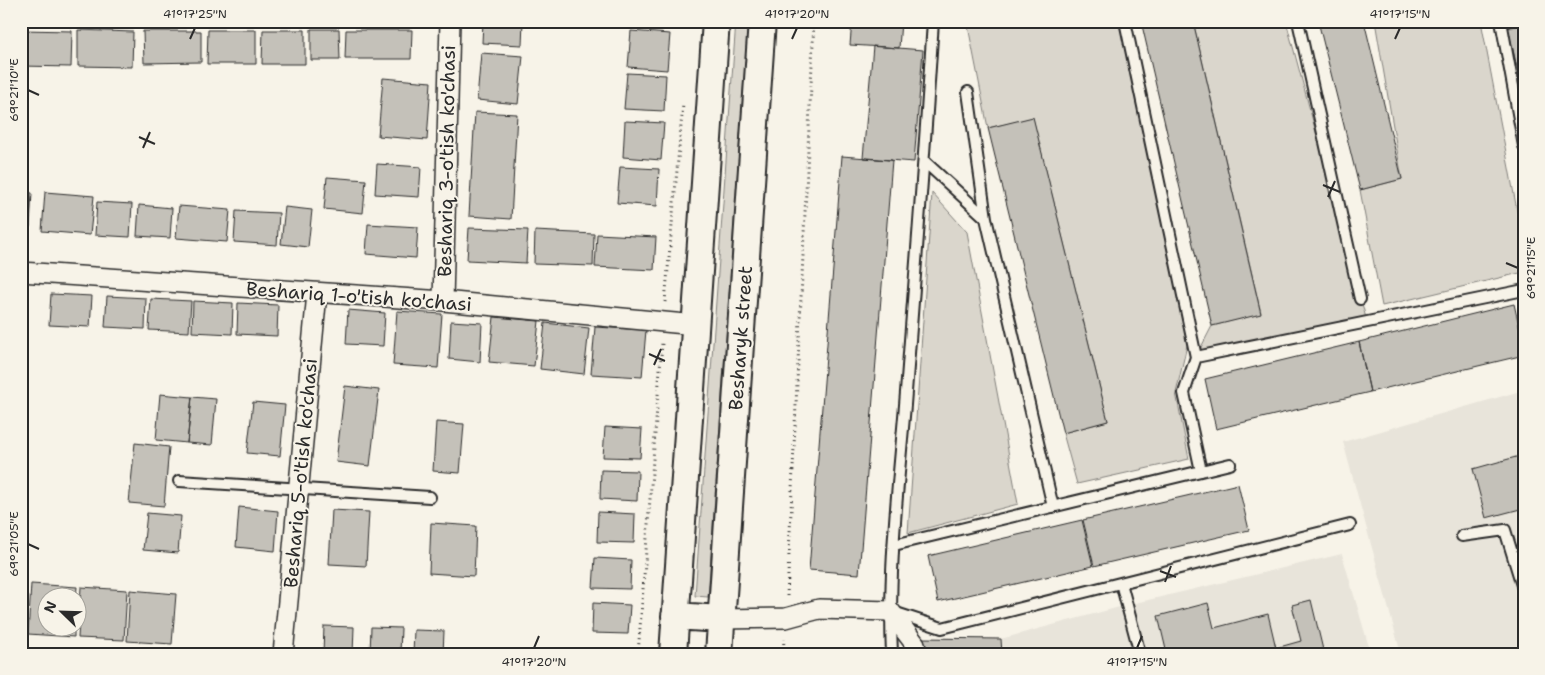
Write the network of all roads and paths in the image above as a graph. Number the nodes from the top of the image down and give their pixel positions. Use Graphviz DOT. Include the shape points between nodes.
graph roads {
  1 [pos="450,21"];
  2 [pos="716,21"];
  3 [pos="762,21"];
  4 [pos="814,21"];
  5 [pos="933,21"];
  6 [pos="1125,21"];
  7 [pos="1298,21"];
  8 [pos="1501,21"];
  9 [pos="968,92"];
  10 [pos="1524,146"];
  11 [pos="924,161"];
  12 [pos="986,218"];
  13 [pos="21,272"];
  14 [pos="1524,290"];
  15 [pos="317,293"];
  16 [pos="1360,300"];
  17 [pos="443,301"];
  18 [pos="696,325"];
  19 [pos="1196,357"];
  20 [pos="1230,464"];
  21 [pos="1202,471"];
  22 [pos="179,480"];
  23 [pos="430,496"];
  24 [pos="1053,506"];
  25 [pos="1350,526"];
  26 [pos="1462,536"];
  27 [pos="894,545"];
  28 [pos="1121,583"];
  29 [pos="1524,592"];
  30 [pos="890,611"];
  31 [pos="675,616"];
  32 [pos="786,618"];
  33 [pos="721,619"];
  34 [pos="283,654"];
  35 [pos="673,654"];
  36 [pos="719,654"];
  37 [pos="783,654"];
  38 [pos="892,654"];
  39 [pos="918,654"];
  40 [pos="1140,654"];
  1 -- 17 [label="street, Beshariq 3-o'tish ko'chasi"];
  2 -- 18 [label="main road"];
  3 -- 33 [label="main road, Besharyk street"];
  4 -- 32 [label="path"];
  5 -- 11 [label="lane"];
  6 -- 19 [label="lane"];
  7 -- 16 [label="lane"];
  8 -- 10 [label="lane"];
  9 -- 12 [label="lane"];
  11 -- 12 [label="lane"];
  11 -- 27 [label="lane"];
  12 -- 24 [label="lane"];
  13 -- 15 [label="street, Beshariq 1-o'tish ko'chasi"];
  14 -- 19 [label="lane"];
  15 -- 17 [label="street, Beshariq 1-o'tish ko'chasi"];
  15 -- 34 [label="street, Beshariq 5-o'tish ko'chasi"];
  17 -- 18 [label="street, Beshariq 1-o'tish ko'chasi"];
  18 -- 31 [label="main road"];
  19 -- 21 [label="lane" via="1184,393"];
  20 -- 21 [label="lane"];
  21 -- 24 [label="lane"];
  22 -- 23 [label="lane"];
  24 -- 27 [label="lane"];
  25 -- 28 [label="lane"];
  26 -- 29 [label="lane" via="1505,530"];
  27 -- 30 [label="lane"];
  28 -- 30 [label="lane" via="942,628"];
  28 -- 40 [label="lane"];
  30 -- 32 [label="street" via="819,609"];
  30 -- 38 [label="lane"];
  30 -- 39 [label="street" via="915,644"];
  31 -- 33 [label="main road"];
  31 -- 35 [label="main road"];
  32 -- 33 [label="street"];
  32 -- 37 [label="path"];
  33 -- 36 [label="main road, Besharyk street"];
}
